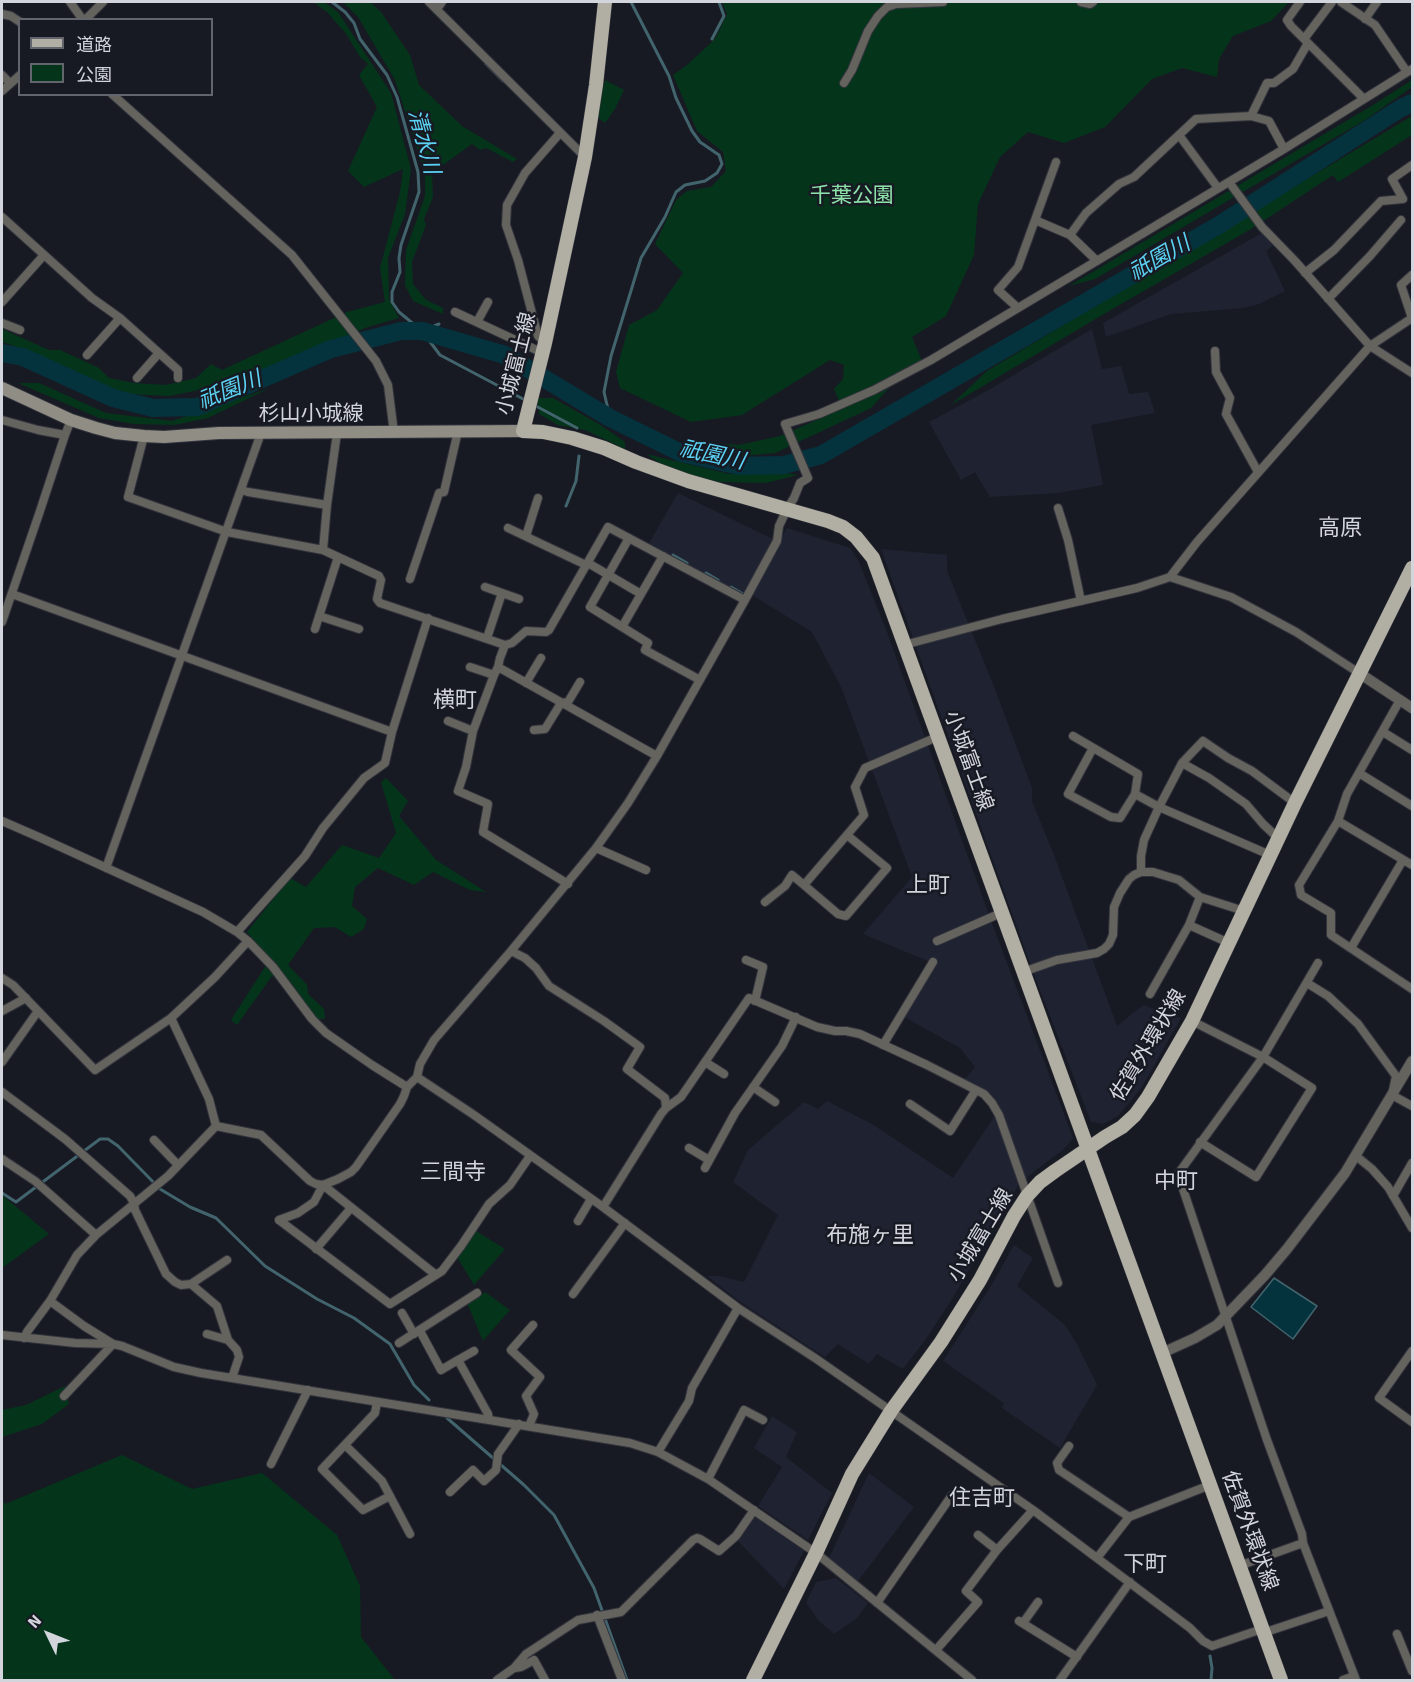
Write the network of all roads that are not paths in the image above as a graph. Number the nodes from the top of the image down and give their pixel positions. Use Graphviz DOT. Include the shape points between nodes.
graph roads {
  1 [pos="70,2"];
  2 [pos="103,2"];
  3 [pos="429,2"];
  4 [pos="605,2"];
  5 [pos="943,2"];
  6 [pos="1081,2"];
  7 [pos="1093,2"];
  8 [pos="1300,2"];
  9 [pos="1332,2"];
  10 [pos="1341,2"];
  11 [pos="1377,2"];
  12 [pos="439,5"];
  13 [pos="2,14"];
  14 [pos="82,18"];
  15 [pos="86,18"];
  16 [pos="1365,19"];
  17 [pos="18,21"];
  18 [pos="1306,41"];
  19 [pos="1410,70"];
  20 [pos="2,75"];
  21 [pos="18,77"];
  22 [pos="10,83"];
  23 [pos="844,83"];
  24 [pos="2,91"];
  25 [pos="114,96"];
  26 [pos="1363,98"];
  27 [pos="1251,116"];
  28 [pos="560,133"];
  29 [pos="1179,135"];
  30 [pos="1284,149"];
  31 [pos="585,157"];
  32 [pos="1056,162"];
  33 [pos="1413,165"];
  34 [pos="1229,182"];
  35 [pos="1218,188"];
  36 [pos="2,219"];
  37 [pos="1035,220"];
  38 [pos="1401,220"];
  39 [pos="1070,235"];
  40 [pos="44,255"];
  41 [pos="1097,261"];
  42 [pos="1305,273"];
  43 [pos="1413,275"];
  44 [pos="1328,298"];
  45 [pos="2,302"];
  46 [pos="488,302"];
  47 [pos="1018,308"];
  48 [pos="455,312"];
  49 [pos="120,318"];
  50 [pos="1412,318"];
  51 [pos="477,322"];
  52 [pos="2,323"];
  53 [pos="20,330"];
  54 [pos="1370,346"];
  55 [pos="544,348"];
  56 [pos="1215,351"];
  57 [pos="159,353"];
  58 [pos="87,355"];
  59 [pos="1413,373"];
  60 [pos="137,378"];
  61 [pos="178,378"];
  62 [pos="2,388"];
  63 [pos="2,420"];
  64 [pos="71,420"];
  65 [pos="459,431"];
  66 [pos="523,431"];
  67 [pos="261,433"];
  68 [pos="337,433"];
  69 [pos="394,433"];
  70 [pos="65,435"];
  71 [pos="144,436"];
  72 [pos="1258,472"];
  73 [pos="242,490"];
  74 [pos="538,498"];
  75 [pos="327,505"];
  76 [pos="1058,508"];
  77 [pos="787,509"];
  78 [pos="508,528"];
  79 [pos="226,532"];
  80 [pos="526,536"];
  81 [pos="629,538"];
  82 [pos="323,550"];
  83 [pos="663,556"];
  84 [pos="338,557"];
  85 [pos="587,564"];
  86 [pos="1413,568"];
  87 [pos="608,575"];
  88 [pos="1170,577"];
  89 [pos="410,579"];
  90 [pos="485,587"];
  91 [pos="502,593"];
  92 [pos="12,594"];
  93 [pos="641,594"];
  94 [pos="519,599"];
  95 [pos="745,600"];
  96 [pos="1081,601"];
  97 [pos="319,616"];
  98 [pos="428,618"];
  99 [pos="2,622"];
  100 [pos="622,627"];
  101 [pos="359,629"];
  102 [pos="315,630"];
  103 [pos="487,638"];
  104 [pos="505,645"];
  105 [pos="904,645"];
  106 [pos="182,656"];
  107 [pos="541,658"];
  108 [pos="470,667"];
  109 [pos="496,671"];
  110 [pos="1359,673"];
  111 [pos="699,680"];
  112 [pos="580,682"];
  113 [pos="526,683"];
  114 [pos="1401,700"];
  115 [pos="561,703"];
  116 [pos="1413,708"];
  117 [pos="448,721"];
  118 [pos="534,730"];
  119 [pos="473,731"];
  120 [pos="392,732"];
  121 [pos="1383,732"];
  122 [pos="1073,736"];
  123 [pos="937,737"];
  124 [pos="1094,748"];
  125 [pos="1413,750"];
  126 [pos="657,756"];
  127 [pos="1182,763"];
  128 [pos="1359,773"];
  129 [pos="1135,794"];
  130 [pos="1295,803"];
  131 [pos="1413,806"];
  132 [pos="1159,807"];
  133 [pos="2,821"];
  134 [pos="1338,821"];
  135 [pos="847,835"];
  136 [pos="1278,838"];
  137 [pos="596,848"];
  138 [pos="1270,855"];
  139 [pos="1403,860"];
  140 [pos="1413,865"];
  141 [pos="106,868"];
  142 [pos="646,870"];
  143 [pos="1141,872"];
  144 [pos="568,884"];
  145 [pos="804,885"];
  146 [pos="1200,897"];
  147 [pos="765,902"];
  148 [pos="1244,912"];
  149 [pos="1001,913"];
  150 [pos="1189,925"];
  151 [pos="237,932"];
  152 [pos="248,941"];
  153 [pos="937,941"];
  154 [pos="1229,943"];
  155 [pos="1351,948"];
  156 [pos="511,951"];
  157 [pos="746,960"];
  158 [pos="933,962"];
  159 [pos="1318,963"];
  160 [pos="1023,972"];
  161 [pos="2,978"];
  162 [pos="1307,983"];
  163 [pos="1413,989"];
  164 [pos="1150,994"];
  165 [pos="26,998"];
  166 [pos="755,1000"];
  167 [pos="2,1011"];
  168 [pos="38,1011"];
  169 [pos="796,1017"];
  170 [pos="171,1018"];
  171 [pos="1192,1021"];
  172 [pos="883,1045"];
  173 [pos="1263,1057"];
  174 [pos="1413,1061"];
  175 [pos="2,1062"];
  176 [pos="705,1062"];
  177 [pos="724,1074"];
  178 [pos="417,1077"];
  179 [pos="407,1087"];
  180 [pos="753,1087"];
  181 [pos="976,1090"];
  182 [pos="2,1092"];
  183 [pos="1392,1095"];
  184 [pos="775,1102"];
  185 [pos="910,1104"];
  186 [pos="1413,1106"];
  187 [pos="666,1108"];
  188 [pos="216,1125"];
  189 [pos="154,1140"];
  190 [pos="1200,1142"];
  191 [pos="689,1148"];
  192 [pos="1088,1149"];
  193 [pos="530,1156"];
  194 [pos="1356,1156"];
  195 [pos="2,1159"];
  196 [pos="1413,1163"];
  197 [pos="178,1165"];
  198 [pos="323,1185"];
  199 [pos="1028,1196"];
  200 [pos="1394,1196"];
  201 [pos="591,1199"];
  202 [pos="134,1203"];
  203 [pos="603,1207"];
  204 [pos="351,1208"];
  205 [pos="578,1221"];
  206 [pos="625,1223"];
  207 [pos="1413,1228"];
  208 [pos="96,1235"];
  209 [pos="316,1249"];
  210 [pos="227,1260"];
  211 [pos="436,1275"];
  212 [pos="1058,1283"];
  213 [pos="191,1284"];
  214 [pos="477,1293"];
  215 [pos="573,1293"];
  216 [pos="50,1301"];
  217 [pos="738,1308"];
  218 [pos="402,1313"];
  219 [pos="1225,1316"];
  220 [pos="532,1325"];
  221 [pos="417,1333"];
  222 [pos="207,1334"];
  223 [pos="2,1335"];
  224 [pos="24,1338"];
  225 [pos="228,1340"];
  226 [pos="399,1343"];
  227 [pos="112,1344"];
  228 [pos="474,1351"];
  229 [pos="1413,1351"];
  230 [pos="1162,1353"];
  231 [pos="458,1360"];
  232 [pos="232,1378"];
  233 [pos="308,1390"];
  234 [pos="64,1395"];
  235 [pos="377,1402"];
  236 [pos="891,1412"];
  237 [pos="489,1420"];
  238 [pos="763,1420"];
  239 [pos="1413,1422"];
  240 [pos="519,1424"];
  241 [pos="529,1426"];
  242 [pos="345,1445"];
  243 [pos="1069,1446"];
  244 [pos="658,1452"];
  245 [pos="271,1464"];
  246 [pos="708,1479"];
  247 [pos="1210,1485"];
  248 [pos="450,1492"];
  249 [pos="952,1495"];
  250 [pos="390,1496"];
  251 [pos="754,1510"];
  252 [pos="1033,1510"];
  253 [pos="1129,1517"];
  254 [pos="410,1534"];
  255 [pos="978,1535"];
  256 [pos="1303,1543"];
  257 [pos="997,1550"];
  258 [pos="816,1553"];
  259 [pos="1097,1558"];
  260 [pos="1239,1566"];
  261 [pos="1130,1582"];
  262 [pos="1038,1602"];
  263 [pos="877,1603"];
  264 [pos="1329,1611"];
  265 [pos="602,1615"];
  266 [pos="1263,1631"];
  267 [pos="1397,1634"];
  268 [pos="936,1650"];
  269 [pos="1077,1657"];
  270 [pos="514,1668"];
  271 [pos="1413,1671"];
  272 [pos="1355,1678"];
  273 [pos="497,1680"];
  274 [pos="545,1680"];
  275 [pos="622,1680"];
  276 [pos="753,1680"];
  277 [pos="972,1680"];
  278 [pos="1060,1680"];
  279 [pos="1281,1680"];
  280 [pos="1343,1680"];
  1 -- 14 [label="street"];
  2 -- 15 [label="street"];
  3 -- 12 [label="street"];
  4 -- 31 [label="main road, 小城富士線"];
  5 -- 23 [label="street" via="887,7 868,31"];
  6 -- 7 [label="street"];
  8 -- 18 [label="street" via="1287,20"];
  9 -- 18 [label="street"];
  10 -- 16 [label="street"];
  11 -- 16 [label="street"];
  12 -- 28 [label="street"];
  13 -- 17 [label="street"];
  16 -- 19 [label="street"];
  18 -- 26 [label="street"];
  18 -- 27 [label="street" via="1293,69 1274,83 1267,83"];
  19 -- 26 [label="street"];
  20 -- 22 [label="street"];
  21 -- 22 [label="street"];
  22 -- 24 [label="street"];
  25 -- 69 [label="street" via="292,255 376,361 388,385"];
  26 -- 30 [label="street"];
  27 -- 29 [label="street" via="1196,119"];
  27 -- 30 [label="street" via="1269,122"];
  28 -- 31 [label="street"];
  28 -- 55 [label="street" via="525,173 507,205 506,225"];
  29 -- 35 [label="street"];
  29 -- 39 [label="street" via="1134,177 1119,184 1086,213"];
  30 -- 34 [label="street"];
  31 -- 55 [label="main road, 小城富士線"];
  32 -- 37 [label="street"];
  33 -- 42 [label="street" via="1392,179 1403,200 1381,201 1334,250"];
  34 -- 35 [label="street"];
  34 -- 42 [label="street" via="1262,227"];
  35 -- 41 [label="street"];
  36 -- 40 [label="street"];
  37 -- 39 [label="street"];
  37 -- 47 [label="street" via="1018,267 998,290"];
  38 -- 44 [label="street"];
  39 -- 41 [label="street"];
  40 -- 45 [label="street"];
  40 -- 49 [label="street"];
  41 -- 47 [label="street"];
  42 -- 44 [label="street"];
  43 -- 50 [label="street" via="1401,285"];
  44 -- 54 [label="street"];
  46 -- 51 [label="street"];
  47 -- 77 [label="street" via="874,390 785,424 808,478 800,483"];
  48 -- 51 [label="street"];
  49 -- 57 [label="street"];
  49 -- 58 [label="street"];
  50 -- 54 [label="street"];
  51 -- 55 [label="street"];
  52 -- 53 [label="street"];
  54 -- 59 [label="street"];
  54 -- 72 [label="street"];
  55 -- 66 [label="main road, 小城富士線"];
  56 -- 72 [label="street" via="1216,372 1230,398 1226,414"];
  57 -- 60 [label="street"];
  57 -- 61 [label="street" via="178,370"];
  62 -- 64 [label="main road, 杉山小城線"];
  63 -- 70 [label="street"];
  64 -- 70 [label="street"];
  64 -- 71 [label="main road, 杉山小城線" via="115,433"];
  65 -- 66 [label="main road, 杉山小城線"];
  65 -- 69 [label="main road, 杉山小城線"];
  65 -- 89 [label="street" via="444,492 439,493"];
  66 -- 77 [label="main road, 小城富士線" via="573,438 688,481"];
  67 -- 68 [label="main road, 杉山小城線"];
  67 -- 71 [label="main road, 杉山小城線"];
  67 -- 73 [label="street"];
  68 -- 69 [label="main road, 杉山小城線"];
  68 -- 75 [label="street"];
  70 -- 92 [label="street"];
  71 -- 79 [label="street" via="128,497"];
  72 -- 88 [label="street"];
  73 -- 75 [label="street"];
  73 -- 79 [label="street"];
  74 -- 80 [label="street"];
  75 -- 82 [label="street"];
  76 -- 96 [label="street"];
  77 -- 95 [label="street" via="777,541"];
  77 -- 105 [label="main road, 小城富士線" via="843,527 864,546 873,558"];
  78 -- 80 [label="street"];
  79 -- 82 [label="street"];
  79 -- 106 [label="street"];
  80 -- 85 [label="street"];
  81 -- 83 [label="street"];
  81 -- 85 [label="street" via="608,527"];
  81 -- 87 [label="street"];
  82 -- 84 [label="street"];
  83 -- 93 [label="street"];
  83 -- 95 [label="street"];
  84 -- 97 [label="street"];
  84 -- 98 [label="street" via="379,576 380,603"];
  85 -- 87 [label="street"];
  85 -- 104 [label="street" via="549,630 526,631"];
  86 -- 110 [label="main road, 佐賀外環状線"];
  87 -- 93 [label="street"];
  87 -- 100 [label="street" via="590,607"];
  88 -- 96 [label="street"];
  88 -- 110 [label="street" via="1231,597 1296,632"];
  90 -- 91 [label="street"];
  91 -- 94 [label="street"];
  91 -- 103 [label="street"];
  92 -- 99 [label="street"];
  92 -- 106 [label="street"];
  93 -- 100 [label="street"];
  95 -- 111 [label="street"];
  96 -- 105 [label="street"];
  97 -- 101 [label="street"];
  97 -- 102 [label="street"];
  98 -- 103 [label="street"];
  98 -- 120 [label="street"];
  100 -- 111 [label="street" via="648,643 645,650"];
  103 -- 104 [label="street"];
  104 -- 109 [label="street"];
  105 -- 123 [label="main road, 小城富士線"];
  106 -- 120 [label="street"];
  106 -- 141 [label="street"];
  107 -- 113 [label="street"];
  108 -- 109 [label="street"];
  109 -- 113 [label="street"];
  109 -- 119 [label="street"];
  110 -- 114 [label="street"];
  110 -- 130 [label="main road, 佐賀外環状線"];
  111 -- 126 [label="street"];
  112 -- 115 [label="street" via="568,702"];
  113 -- 115 [label="street"];
  114 -- 116 [label="street"];
  114 -- 121 [label="street"];
  115 -- 118 [label="street" via="545,729"];
  115 -- 126 [label="street"];
  117 -- 119 [label="street"];
  119 -- 144 [label="street" via="458,791 488,804 483,832"];
  120 -- 151 [label="street" via="385,763 364,778 305,856"];
  121 -- 125 [label="street"];
  121 -- 128 [label="street"];
  122 -- 124 [label="street"];
  123 -- 135 [label="street" via="865,768 855,787 864,815"];
  123 -- 149 [label="main road, 小城富士線"];
  124 -- 129 [label="street" via="1138,774"];
  124 -- 129 [label="street" via="1068,794 1120,818"];
  126 -- 137 [label="street"];
  127 -- 130 [label="street" via="1203,741"];
  127 -- 132 [label="street"];
  127 -- 136 [label="street" via="1246,804"];
  128 -- 131 [label="street"];
  128 -- 134 [label="street"];
  129 -- 132 [label="street"];
  130 -- 136 [label="main road, 佐賀外環状線"];
  132 -- 138 [label="street"];
  132 -- 143 [label="street" via="1144,840"];
  133 -- 141 [label="street"];
  134 -- 139 [label="street"];
  134 -- 155 [label="street" via="1299,885 1300,895 1330,912 1331,935"];
  135 -- 145 [label="street"];
  135 -- 145 [label="street" via="887,868 853,908 846,916 838,914"];
  136 -- 138 [label="main road, 佐賀外環状線"];
  137 -- 142 [label="street"];
  137 -- 144 [label="street"];
  138 -- 148 [label="main road, 佐賀外環状線"];
  139 -- 140 [label="street"];
  139 -- 155 [label="street"];
  141 -- 151 [label="street" via="203,912"];
  143 -- 146 [label="street" via="1179,880"];
  143 -- 160 [label="street" via="1129,879 1114,907 1113,935 1104,949"];
  144 -- 156 [label="street"];
  145 -- 147 [label="street" via="792,875"];
  146 -- 148 [label="street"];
  146 -- 150 [label="street"];
  148 -- 154 [label="main road, 佐賀外環状線"];
  149 -- 153 [label="street"];
  149 -- 160 [label="main road, 小城富士線"];
  150 -- 154 [label="street"];
  150 -- 164 [label="street"];
  151 -- 152 [label="street"];
  152 -- 170 [label="street"];
  152 -- 179 [label="street" via="326,1033"];
  154 -- 171 [label="main road, 佐賀外環状線"];
  155 -- 163 [label="street"];
  156 -- 178 [label="street" via="434,1040"];
  156 -- 187 [label="street" via="536,968 549,986 640,1047 627,1069 664,1098"];
  157 -- 166 [label="street" via="763,967"];
  158 -- 172 [label="street"];
  159 -- 162 [label="street"];
  160 -- 192 [label="main road, 小城富士線"];
  161 -- 165 [label="street"];
  162 -- 173 [label="street"];
  162 -- 183 [label="street" via="1328,996 1358,1024 1396,1076"];
  165 -- 167 [label="street"];
  165 -- 168 [label="street"];
  166 -- 169 [label="street"];
  166 -- 176 [label="street" via="749,998"];
  168 -- 170 [label="street" via="95,1070"];
  168 -- 175 [label="street"];
  169 -- 172 [label="street" via="817,1027 860,1034"];
  169 -- 180 [label="street" via="782,1046"];
  170 -- 188 [label="street" via="209,1099"];
  171 -- 173 [label="street"];
  171 -- 192 [label="main road, 佐賀外環状線" via="1136,1115"];
  172 -- 181 [label="street"];
  173 -- 190 [label="street"];
  173 -- 190 [label="street" via="1312,1088 1256,1177"];
  174 -- 183 [label="street"];
  176 -- 177 [label="street"];
  176 -- 187 [label="street" via="681,1097"];
  178 -- 179 [label="street"];
  178 -- 193 [label="street"];
  179 -- 198 [label="street" via="400,1104 356,1167"];
  180 -- 184 [label="street"];
  180 -- 191 [label="street" via="707,1164"];
  181 -- 185 [label="street" via="950,1131"];
  181 -- 199 [label="street" via="984,1094 999,1115"];
  182 -- 202 [label="street" via="77,1150"];
  183 -- 186 [label="street"];
  183 -- 194 [label="street"];
  187 -- 203 [label="street"];
  188 -- 197 [label="street"];
  188 -- 198 [label="street" via="261,1136 309,1181"];
  189 -- 197 [label="street"];
  190 -- 219 [label="street" via="1178,1174"];
  192 -- 199 [label="main road, 小城富士線" via="1040,1182"];
  192 -- 230 [label="main road, 佐賀外環状線"];
  193 -- 201 [label="street"];
  193 -- 211 [label="street"];
  194 -- 200 [label="street"];
  194 -- 219 [label="street" via="1287,1249"];
  195 -- 208 [label="street" via="44,1187"];
  196 -- 200 [label="street"];
  197 -- 202 [label="street"];
  198 -- 204 [label="street"];
  198 -- 209 [label="street" via="314,1202 279,1220"];
  199 -- 212 [label="street"];
  199 -- 236 [label="main road, 小城富士線" via="941,1342"];
  200 -- 207 [label="street"];
  201 -- 203 [label="street"];
  201 -- 205 [label="street"];
  202 -- 208 [label="street"];
  202 -- 213 [label="street" via="166,1274 182,1285"];
  203 -- 206 [label="street"];
  204 -- 209 [label="street"];
  204 -- 211 [label="street"];
  206 -- 215 [label="street"];
  206 -- 217 [label="street"];
  208 -- 216 [label="street" via="77,1255"];
  209 -- 211 [label="street" via="390,1304"];
  210 -- 213 [label="street"];
  213 -- 225 [label="street" via="217,1306"];
  214 -- 221 [label="street"];
  216 -- 224 [label="street"];
  216 -- 227 [label="street"];
  217 -- 236 [label="street"];
  217 -- 244 [label="street"];
  218 -- 221 [label="street"];
  219 -- 230 [label="street" via="1195,1338"];
  219 -- 256 [label="street"];
  220 -- 241 [label="street" via="511,1350 540,1377 526,1396 534,1414"];
  221 -- 226 [label="street"];
  221 -- 231 [label="street" via="441,1370"];
  222 -- 225 [label="street"];
  223 -- 224 [label="street"];
  224 -- 227 [label="street"];
  225 -- 232 [label="street" via="239,1357"];
  227 -- 232 [label="street" via="174,1367"];
  227 -- 234 [label="street"];
  228 -- 231 [label="street"];
  229 -- 239 [label="street" via="1379,1398"];
  230 -- 247 [label="main road, 佐賀外環状線"];
  231 -- 237 [label="street"];
  232 -- 233 [label="street"];
  233 -- 235 [label="street"];
  233 -- 245 [label="street"];
  235 -- 237 [label="street"];
  235 -- 242 [label="street" via="375,1413"];
  236 -- 252 [label="street"];
  236 -- 258 [label="main road, 小城富士線" via="852,1474"];
  237 -- 240 [label="street"];
  238 -- 246 [label="street" via="744,1410"];
  240 -- 241 [label="street"];
  240 -- 248 [label="street" via="498,1454 496,1470 484,1481 473,1470"];
  241 -- 244 [label="street" via="630,1443"];
  242 -- 250 [label="street" via="382,1481"];
  242 -- 250 [label="street" via="322,1469 363,1510"];
  243 -- 253 [label="street" via="1057,1463 1059,1470"];
  244 -- 246 [label="street"];
  246 -- 251 [label="street"];
  247 -- 253 [label="street"];
  247 -- 260 [label="main road, 佐賀外環状線"];
  249 -- 263 [label="street"];
  250 -- 254 [label="street"];
  251 -- 258 [label="street"];
  251 -- 265 [label="street" via="736,1536 719,1551 700,1539 693,1540 621,1612"];
  252 -- 257 [label="street"];
  252 -- 259 [label="street"];
  253 -- 259 [label="street"];
  255 -- 257 [label="street"];
  256 -- 260 [label="street"];
  256 -- 264 [label="street"];
  257 -- 268 [label="street" via="966,1591 978,1602"];
  258 -- 263 [label="street"];
  258 -- 276 [label="main road, 小城富士線"];
  259 -- 261 [label="street"];
  260 -- 266 [label="main road, 佐賀外環状線"];
  261 -- 266 [label="street" via="1212,1646"];
  261 -- 269 [label="street"];
  262 -- 269 [label="street" via="1021,1622"];
  263 -- 268 [label="street"];
  264 -- 266 [label="street"];
  264 -- 272 [label="street"];
  265 -- 270 [label="street" via="578,1620 526,1654"];
  265 -- 275 [label="street"];
  266 -- 279 [label="main road, 佐賀外環状線"];
  267 -- 271 [label="street"];
  268 -- 277 [label="street"];
  269 -- 278 [label="street"];
  270 -- 273 [label="street"];
  270 -- 274 [label="street" via="534,1660"];
  272 -- 280 [label="street"];
}
